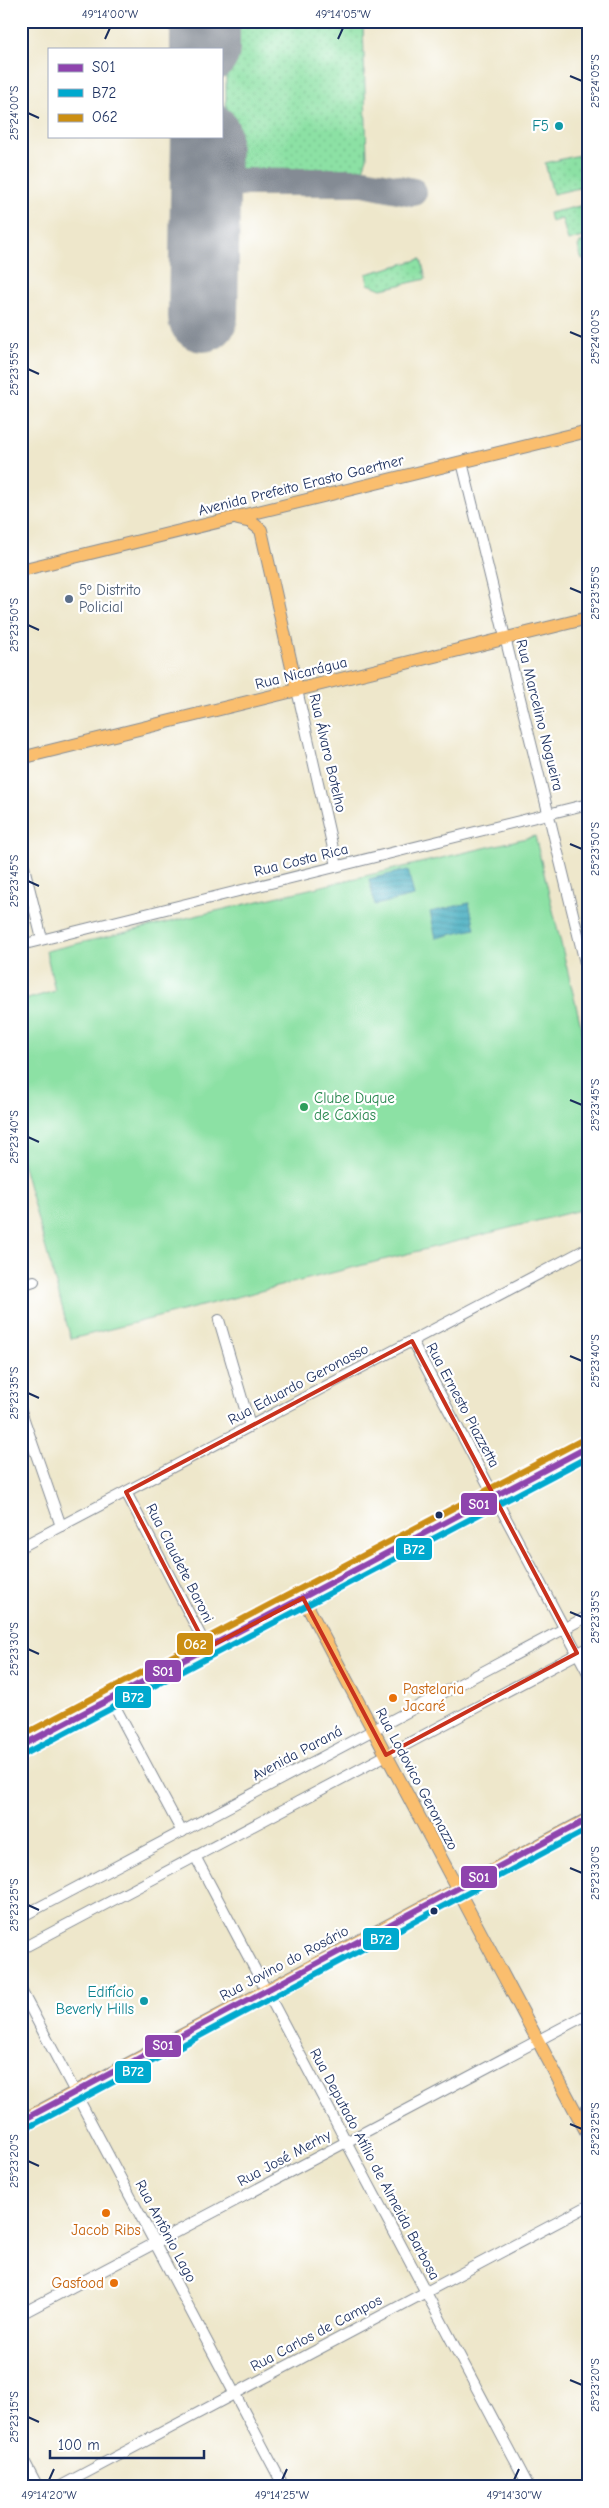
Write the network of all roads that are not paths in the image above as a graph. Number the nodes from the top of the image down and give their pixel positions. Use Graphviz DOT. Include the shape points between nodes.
graph roads {
  1 [pos="588,431"];
  2 [pos="462,462"];
  3 [pos="277,508"];
  4 [pos="236,518"];
  5 [pos="261,530"];
  6 [pos="21,570"];
  7 [pos="588,618"];
  8 [pos="506,639"];
  9 [pos="297,690"];
  10 [pos="21,758"];
  11 [pos="588,804"];
  12 [pos="548,814"];
  13 [pos="21,855"];
  14 [pos="337,866"];
  15 [pos="42,939"];
  16 [pos="21,944"];
  17 [pos="588,975"];
  18 [pos="588,1248"];
  19 [pos="34,1281"];
  20 [pos="21,1285"];
  21 [pos="219,1320"];
  22 [pos="412,1341"];
  23 [pos="21,1411"];
  24 [pos="250,1426"];
  25 [pos="588,1447"];
  26 [pos="126,1492"];
  27 [pos="494,1496"];
  28 [pos="61,1526"];
  29 [pos="21,1546"];
  30 [pos="303,1598"];
  31 [pos="588,1616"];
  32 [pos="564,1628"];
  33 [pos="207,1648"];
  34 [pos="588,1648"];
  35 [pos="577,1653"];
  36 [pos="588,1673"];
  37 [pos="111,1699"];
  38 [pos="373,1730"];
  39 [pos="21,1746"];
  40 [pos="386,1755"];
  41 [pos="588,1819"];
  42 [pos="182,1832"];
  43 [pos="195,1856"];
  44 [pos="457,1889"];
  45 [pos="21,1917"];
  46 [pos="21,1949"];
  47 [pos="21,1990"];
  48 [pos="266,1990"];
  49 [pos="588,2014"];
  50 [pos="538,2040"];
  51 [pos="75,2092"];
  52 [pos="21,2120"];
  53 [pos="588,2135"];
  54 [pos="346,2142"];
  55 [pos="588,2206"];
  56 [pos="156,2243"];
  57 [pos="426,2292"];
  58 [pos="21,2314"];
  59 [pos="235,2393"];
  60 [pos="21,2455"];
  61 [pos="38,2487"];
  62 [pos="59,2487"];
  63 [pos="284,2487"];
  64 [pos="529,2487"];
  1 -- 2 [label="main road, Avenida Prefeito Erasto Gaertner"];
  2 -- 3 [label="main road, Avenida Prefeito Erasto Gaertner"];
  2 -- 8 [label="street, Rua Marcelino Nogueira"];
  3 -- 4 [label="main road, Avenida Prefeito Erasto Gaertner"];
  3 -- 5 [label="main road"];
  4 -- 5 [label="main road" via="251,522"];
  4 -- 6 [label="main road, Avenida Prefeito Erasto Gaertner"];
  5 -- 9 [label="main road, Rua Álvaro Botelho"];
  7 -- 8 [label="main road, Rua Nicarágua"];
  8 -- 9 [label="main road, Rua Nicarágua"];
  8 -- 12 [label="street, Rua Marcelino Nogueira"];
  9 -- 10 [label="main road, Rua Nicarágua"];
  9 -- 14 [label="street, Rua Álvaro Botelho"];
  11 -- 12 [label="street, Rua Costa Rica"];
  12 -- 14 [label="street, Rua Costa Rica"];
  12 -- 17 [label="street, Rua Marcelino Nogueira"];
  13 -- 15 [label="street"];
  14 -- 15 [label="street, Rua Costa Rica"];
  15 -- 16 [label="street, Rua Costa Rica"];
  18 -- 22 [label="street, Rua Eduardo Geronasso"];
  19 -- 20 [label="street"];
  21 -- 24 [label="street"];
  22 -- 24 [label="street, Rua Eduardo Geronasso"];
  22 -- 27 [label="street, Rua Ernesto Piazzetta"];
  23 -- 28 [label="street"];
  24 -- 26 [label="street, Rua Eduardo Geronasso"];
  25 -- 27 [label="main road"];
  26 -- 28 [label="street, Rua Eduardo Geronasso"];
  26 -- 33 [label="street, Rua Claudete Baroni"];
  27 -- 30 [label="main road"];
  27 -- 32 [label="street, Rua Ernesto Piazzetta"];
  28 -- 29 [label="street, Rua Eduardo Geronasso"];
  30 -- 33 [label="main road"];
  30 -- 38 [label="main road, Rua Lodovico Geronazzo"];
  31 -- 32 [label="street, Avenida Paraná"];
  32 -- 35 [label="street, Rua Ernesto Piazzetta"];
  32 -- 38 [label="street, Avenida Paraná"];
  33 -- 37 [label="main road"];
  34 -- 35 [label="street"];
  35 -- 36 [label="street, Rua Ernesto Piazzetta"];
  35 -- 40 [label="street"];
  37 -- 39 [label="main road"];
  37 -- 42 [label="street"];
  38 -- 40 [label="main road, Rua Lodovico Geronazzo"];
  38 -- 42 [label="street, Avenida Paraná"];
  40 -- 43 [label="street"];
  40 -- 44 [label="main road, Rua Lodovico Geronazzo"];
  41 -- 44 [label="main road, Rua Jovino do Rosário"];
  42 -- 45 [label="street, Avenida Paraná"];
  43 -- 46 [label="street"];
  43 -- 48 [label="street, Rua Deputado Atílio de Almeida Barbosa"];
  44 -- 48 [label="main road, Rua Jovino do Rosário"];
  44 -- 50 [label="main road, Rua Lodovico Geronazzo"];
  47 -- 51 [label="street, Rua Antônio Lago"];
  48 -- 51 [label="main road, Rua Jovino do Rosário"];
  48 -- 54 [label="street, Rua Deputado Atílio de Almeida Barbosa"];
  49 -- 50 [label="street, Rua José Merhy"];
  50 -- 53 [label="main road, Rua Lodovico Geronazzo"];
  50 -- 54 [label="street, Rua José Merhy"];
  51 -- 52 [label="main road, Rua Jovino do Rosário"];
  51 -- 56 [label="street, Rua Antônio Lago"];
  54 -- 56 [label="street, Rua José Merhy"];
  54 -- 57 [label="street, Rua Deputado Atílio de Almeida Barbosa"];
  55 -- 57 [label="street, Rua Carlos de Campos"];
  56 -- 58 [label="street, Rua José Merhy"];
  56 -- 59 [label="street, Rua Antônio Lago"];
  57 -- 59 [label="street, Rua Carlos de Campos"];
  57 -- 64 [label="street, Rua Deputado Atílio de Almeida Barbosa"];
  59 -- 62 [label="street, Rua Carlos de Campos"];
  59 -- 63 [label="street, Rua Antônio Lago"];
  60 -- 61 [label="street"];
}
